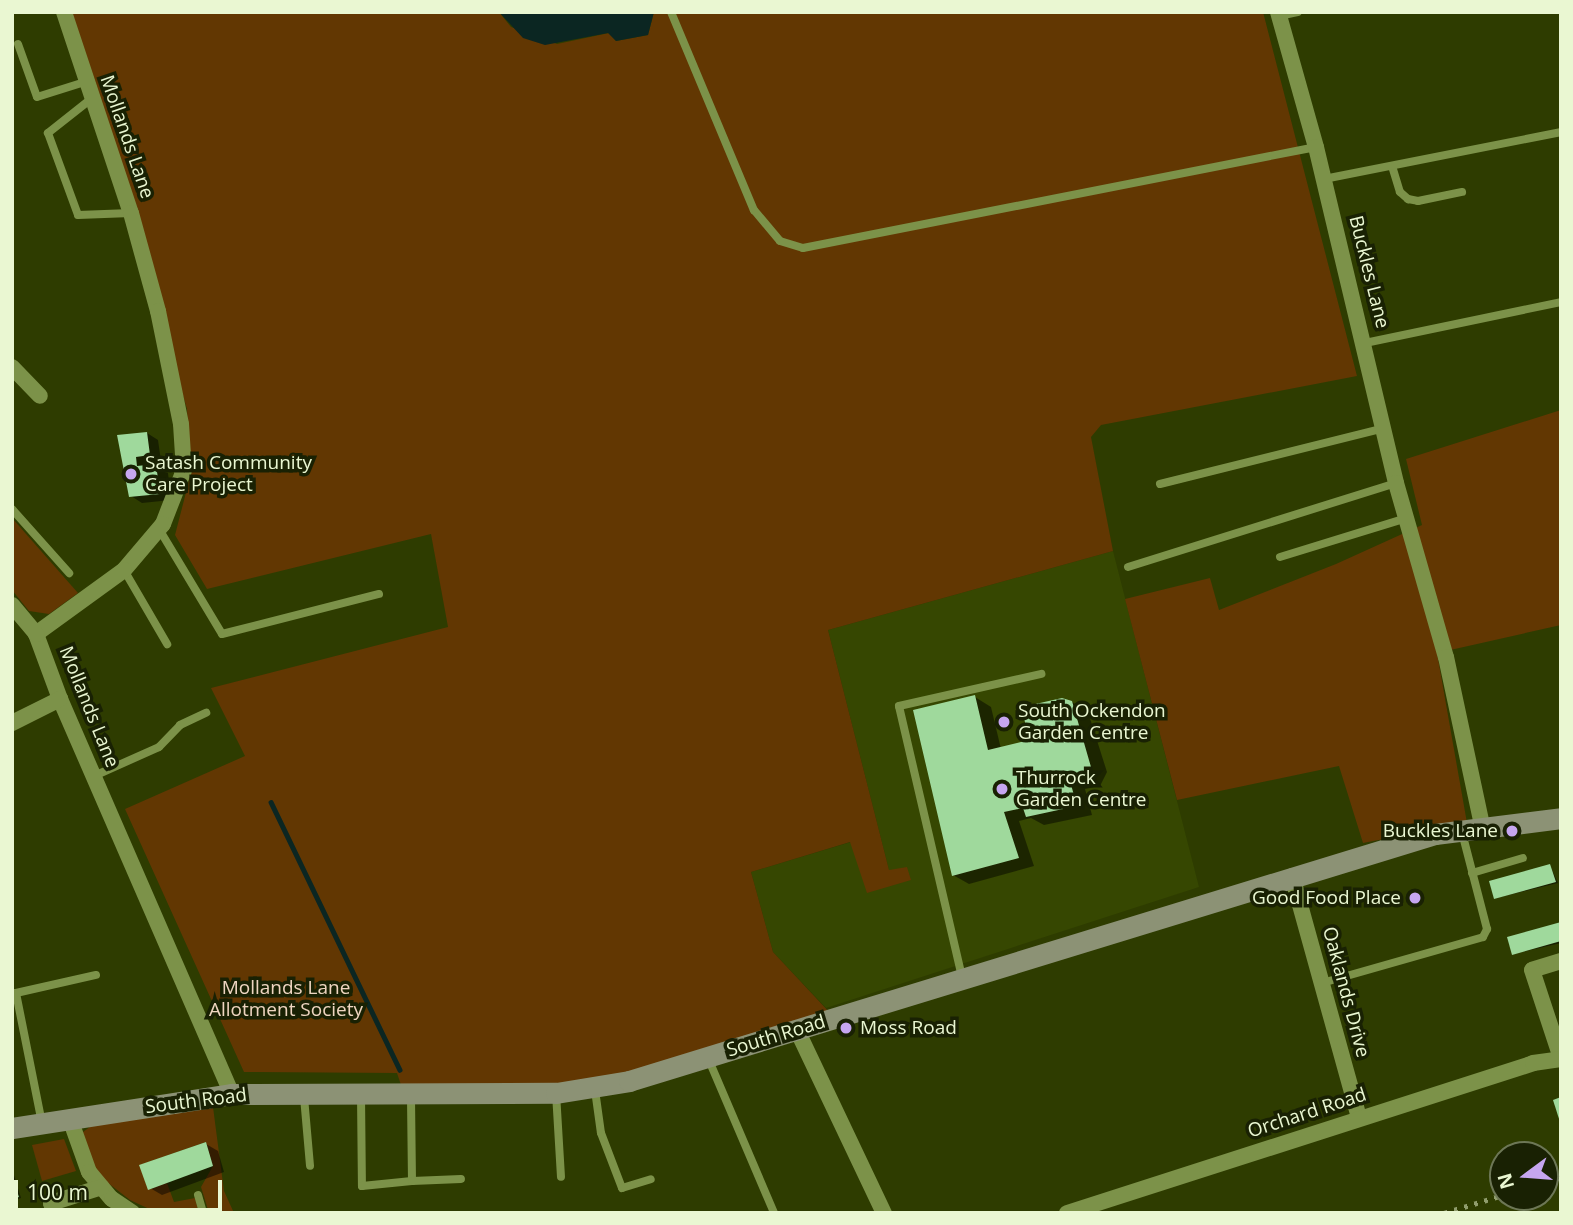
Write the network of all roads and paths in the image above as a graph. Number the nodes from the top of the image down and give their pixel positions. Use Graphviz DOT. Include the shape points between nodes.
graph roads {
  1 [pos="64,12"];
  2 [pos="671,12"];
  3 [pos="1298,12"];
  4 [pos="1278,14"];
  5 [pos="18,44"];
  6 [pos="85,82"];
  7 [pos="91,99"];
  8 [pos="1561,132"];
  9 [pos="1316,147"];
  10 [pos="1392,166"];
  11 [pos="1324,179"];
  12 [pos="1462,192"];
  13 [pos="131,213"];
  14 [pos="1561,302"];
  15 [pos="1365,343"];
  16 [pos="12,367"];
  17 [pos="40,396"];
  18 [pos="1384,428"];
  19 [pos="1396,483"];
  20 [pos="1160,484"];
  21 [pos="12,509"];
  22 [pos="1407,518"];
  23 [pos="159,529"];
  24 [pos="1280,557"];
  25 [pos="1128,567"];
  26 [pos="124,570"];
  27 [pos="69,572"];
  28 [pos="379,594"];
  29 [pos="12,605"];
  30 [pos="36,634"];
  31 [pos="167,644"];
  32 [pos="1041,674"];
  33 [pos="60,699"];
  34 [pos="206,713"];
  35 [pos="12,723"];
  36 [pos="94,776"];
  37 [pos="1561,817"];
  38 [pos="1461,829"];
  39 [pos="1483,830"];
  40 [pos="1523,858"];
  41 [pos="1472,873"];
  42 [pos="1292,876"];
  43 [pos="1561,961"];
  44 [pos="96,975"];
  45 [pos="962,977"];
  46 [pos="1322,983"];
  47 [pos="14,993"];
  48 [pos="797,1030"];
  49 [pos="708,1057"];
  50 [pos="1561,1058"];
  51 [pos="595,1087"];
  52 [pos="361,1093"];
  53 [pos="411,1093"];
  54 [pos="556,1093"];
  55 [pos="232,1094"];
  56 [pos="304,1094"];
  57 [pos="1359,1118"];
  58 [pos="70,1119"];
  59 [pos="42,1123"];
  60 [pos="12,1128"];
  61 [pos="310,1166"];
  62 [pos="561,1177"];
  63 [pos="461,1179"];
  64 [pos="651,1179"];
  65 [pos="412,1181"];
  66 [pos="102,1188"];
  67 [pos="198,1195"];
  68 [pos="129,1212"];
  69 [pos="54,1213"];
  70 [pos="203,1213"];
  71 [pos="775,1213"];
  72 [pos="884,1213"];
  73 [pos="1067,1213"];
  1 -- 6 [label="street, Mollands Lane"];
  2 -- 9 [label="lane" via="754,210 780,241 803,248"];
  3 -- 4 [label="lane"];
  4 -- 9 [label="street, Buckles Lane"];
  5 -- 6 [label="lane" via="37,97"];
  6 -- 7 [label="street, Mollands Lane"];
  7 -- 13 [label="street, Mollands Lane"];
  7 -- 13 [label="lane" via="48,133 78,215"];
  8 -- 10 [label="lane"];
  9 -- 11 [label="street, Buckles Lane"];
  10 -- 11 [label="lane"];
  10 -- 12 [label="lane" via="1400,192 1408,199"];
  11 -- 15 [label="street, Buckles Lane"];
  13 -- 23 [label="street, Mollands Lane" via="158,311 181,424 184,470"];
  14 -- 15 [label="lane"];
  15 -- 18 [label="street, Buckles Lane"];
  16 -- 17 [label="street"];
  18 -- 19 [label="street, Buckles Lane"];
  18 -- 20 [label="lane"];
  19 -- 22 [label="street, Buckles Lane"];
  19 -- 25 [label="lane"];
  21 -- 27 [label="lane"];
  22 -- 24 [label="lane"];
  22 -- 39 [label="street, Buckles Lane" via="1446,657"];
  23 -- 26 [label="street, Mollands Lane"];
  23 -- 28 [label="lane" via="222,634"];
  26 -- 30 [label="street, Mollands Lane"];
  26 -- 31 [label="lane"];
  29 -- 30 [label="street"];
  30 -- 33 [label="street, Mollands Lane"];
  32 -- 45 [label="lane" via="899,706"];
  33 -- 35 [label="street"];
  33 -- 36 [label="street, Mollands Lane"];
  34 -- 36 [label="lane" via="180,726 159,747"];
  36 -- 55 [label="street, Mollands Lane"];
  37 -- 39 [label="main road, South Road"];
  38 -- 39 [label="main road, South Road"];
  38 -- 41 [label="lane"];
  38 -- 42 [label="main road, South Road"];
  40 -- 41 [label="lane"];
  41 -- 46 [label="lane" via="1487,929 1483,937"];
  42 -- 45 [label="main road, South Road"];
  42 -- 46 [label="street, Oaklands Drive"];
  43 -- 50 [label="street, Orchard Road" via="1532,970"];
  44 -- 47 [label="lane"];
  45 -- 48 [label="main road, South Road"];
  46 -- 57 [label="street, Oaklands Drive"];
  47 -- 59 [label="lane"];
  48 -- 49 [label="main road, South Road"];
  48 -- 72 [label="street"];
  49 -- 51 [label="main road, South Road"];
  49 -- 71 [label="lane"];
  50 -- 57 [label="street, Orchard Road"];
  51 -- 54 [label="main road, South Road"];
  51 -- 64 [label="lane" via="601,1133 622,1188"];
  52 -- 53 [label="main road, South Road"];
  52 -- 56 [label="main road, South Road"];
  52 -- 65 [label="lane" via="362,1186"];
  53 -- 54 [label="main road, South Road"];
  53 -- 65 [label="lane"];
  54 -- 62 [label="lane"];
  55 -- 56 [label="main road, South Road"];
  55 -- 58 [label="main road, South Road"];
  56 -- 61 [label="lane"];
  57 -- 73 [label="street, Orchard Road"];
  58 -- 59 [label="main road, South Road"];
  58 -- 66 [label="street" via="89,1172"];
  59 -- 60 [label="main road, South Road"];
  63 -- 65 [label="lane"];
  66 -- 68 [label="street"];
  66 -- 69 [label="street" via="51,1203"];
  67 -- 70 [label="lane"];
}
